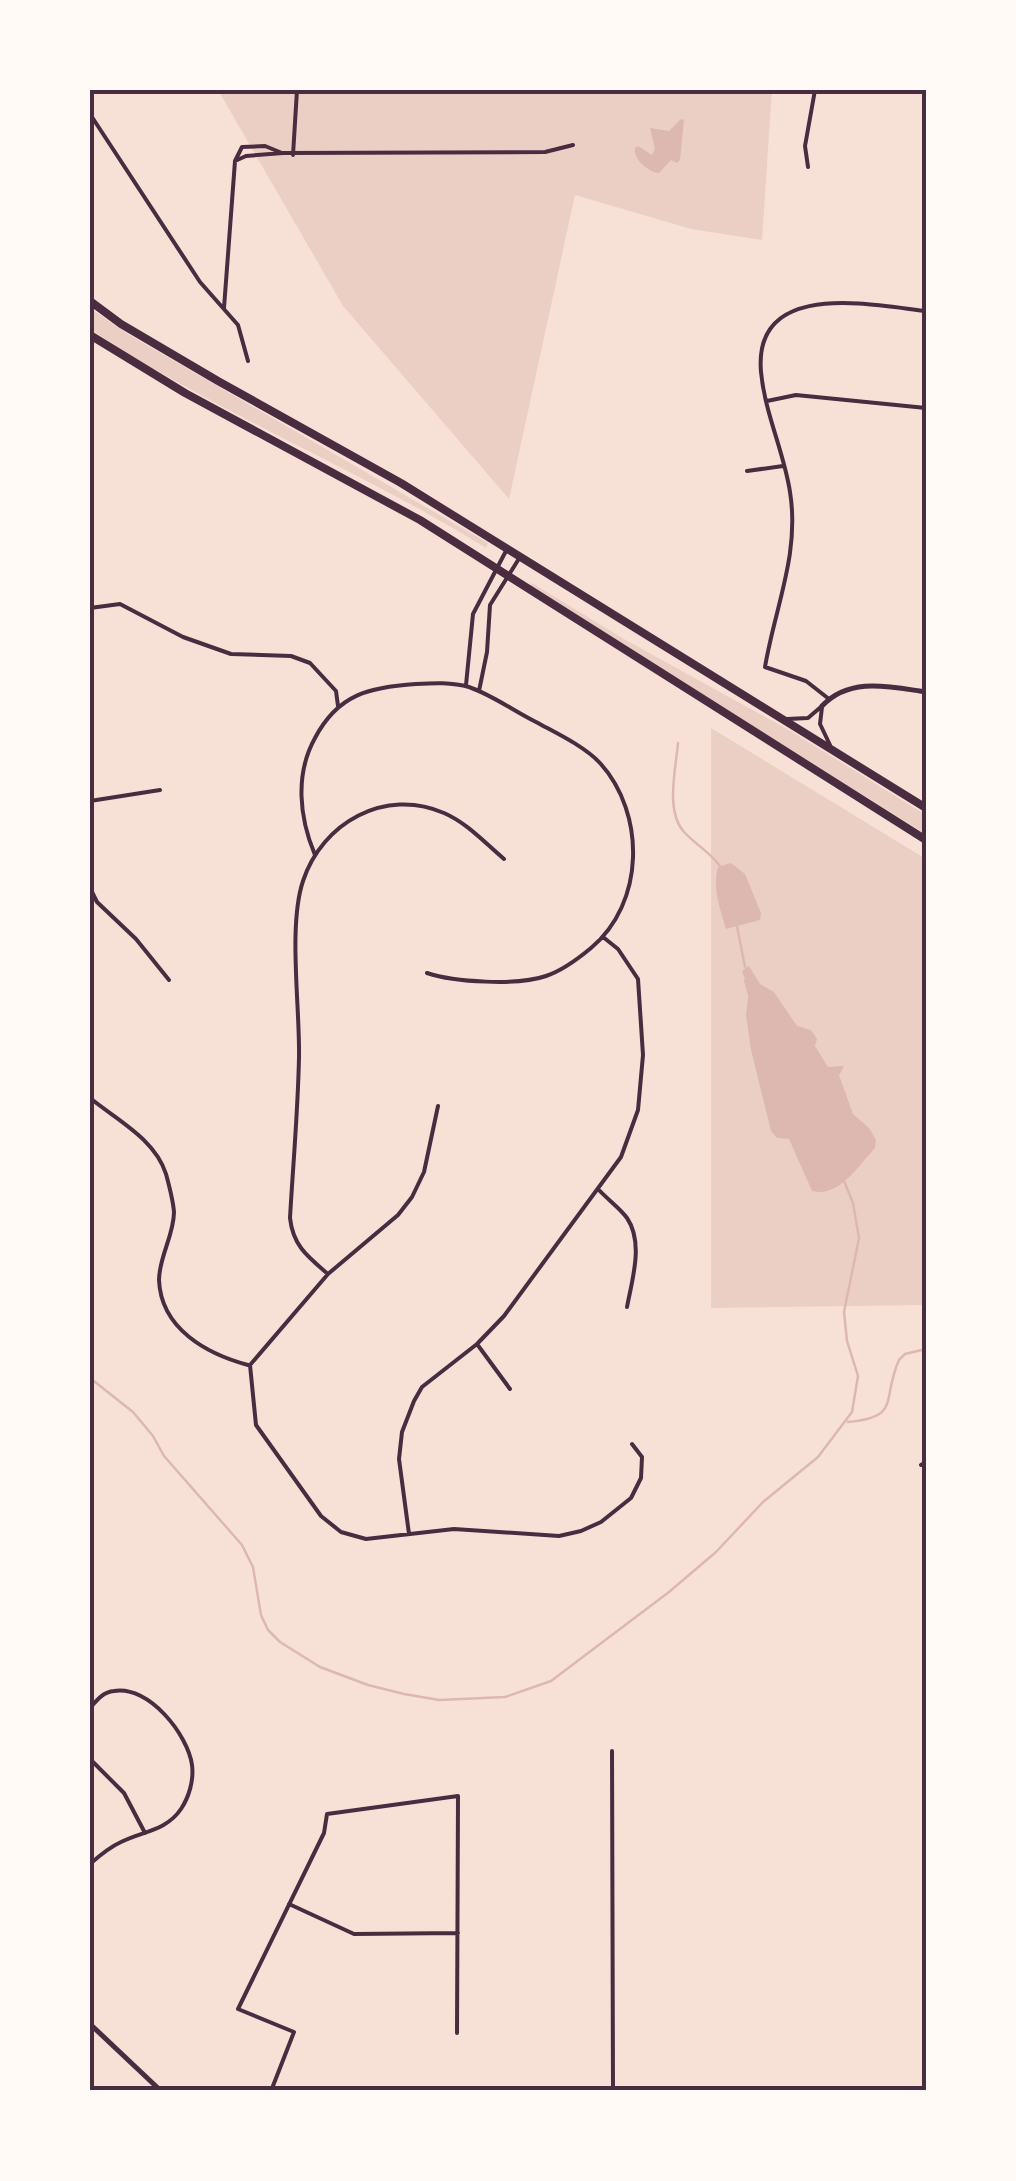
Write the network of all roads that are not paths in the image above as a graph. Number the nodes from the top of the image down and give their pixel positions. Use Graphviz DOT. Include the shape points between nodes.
graph roads {
  1 [pos="296,90"];
  2 [pos="815,90"];
  3 [pos="90,114"];
  4 [pos="573,145"];
  5 [pos="265,146"];
  6 [pos="283,153"];
  7 [pos="264,155"];
  8 [pos="293,155"];
  9 [pos="235,161"];
  10 [pos="808,166"];
  11 [pos="90,301"];
  12 [pos="224,308"];
  13 [pos="926,311"];
  14 [pos="90,335"];
  15 [pos="248,361"];
  16 [pos="766,402"];
  17 [pos="926,408"];
  18 [pos="784,466"];
  19 [pos="746,471"];
  20 [pos="507,548"];
  21 [pos="520,557"];
  22 [pos="496,568"];
  23 [pos="508,576"];
  24 [pos="90,608"];
  25 [pos="466,686"];
  26 [pos="479,692"];
  27 [pos="926,692"];
  28 [pos="829,699"];
  29 [pos="338,706"];
  30 [pos="822,706"];
  31 [pos="783,719"];
  32 [pos="832,749"];
  33 [pos="160,790"];
  34 [pos="90,801"];
  35 [pos="926,808"];
  36 [pos="926,840"];
  37 [pos="315,855"];
  38 [pos="504,859"];
  39 [pos="90,888"];
  40 [pos="603,937"];
  41 [pos="427,973"];
  42 [pos="169,980"];
  43 [pos="90,1098"];
  44 [pos="438,1106"];
  45 [pos="598,1190"];
  46 [pos="328,1274"];
  47 [pos="627,1307"];
  48 [pos="477,1344"];
  49 [pos="250,1365"];
  50 [pos="510,1389"];
  51 [pos="632,1444"];
  52 [pos="409,1535"];
  53 [pos="90,1708"];
  54 [pos="612,1752"];
  55 [pos="90,1759"];
  56 [pos="145,1833"];
  57 [pos="90,1864"];
  58 [pos="289,1904"];
  59 [pos="458,1933"];
  60 [pos="90,2024"];
  61 [pos="457,2034"];
  62 [pos="161,2091"];
  63 [pos="271,2091"];
  64 [pos="613,2091"];
  1 -- 8 [label="street"];
  2 -- 10 [label="street"];
  3 -- 12 [label="street"];
  4 -- 8 [label="street" via="546,152"];
  5 -- 6 [label="street"];
  5 -- 7 [label="street"];
  5 -- 9 [label="street" via="242,147"];
  6 -- 7 [label="street"];
  6 -- 8 [label="street"];
  7 -- 9 [label="street"];
  9 -- 12 [label="street"];
  11 -- 20 [label="highway"];
  12 -- 15 [label="street" via="238,325"];
  13 -- 16 [label="street" via="840,301 795,308 770,333 762,354"];
  14 -- 22 [label="highway"];
  16 -- 17 [label="street" via="796,395"];
  16 -- 18 [label="street"];
  18 -- 19 [label="street"];
  18 -- 28 [label="street" via="792,553 765,666 806,681"];
  20 -- 21 [label="highway"];
  20 -- 22 [label="street"];
  21 -- 23 [label="street"];
  21 -- 31 [label="highway"];
  22 -- 23 [label="highway"];
  22 -- 25 [label="street" via="473,614"];
  23 -- 26 [label="street" via="488,612"];
  23 -- 36 [label="highway"];
  24 -- 29 [label="street" via="120,604 231,654 310,663 336,691"];
  25 -- 26 [label="street"];
  25 -- 29 [label="street" via="375,687"];
  26 -- 40 [label="street" via="597,760 623,802 634,844 633,876"];
  27 -- 28 [label="street" via="864,686"];
  28 -- 30 [label="street"];
  29 -- 37 [label="street" via="310,748 302,779 302,812"];
  30 -- 31 [label="street" via="804,719"];
  30 -- 32 [label="street" via="822,732"];
  31 -- 32 [label="highway"];
  32 -- 35 [label="highway"];
  33 -- 34 [label="street"];
  37 -- 38 [label="street" via="332,830 366,810 414,805 462,822"];
  37 -- 46 [label="street" via="302,883 297,930 290,1218 303,1254"];
  39 -- 42 [label="street"];
  40 -- 41 [label="street" via="549,976 526,981"];
  40 -- 45 [label="street" via="638,979 643,1055 638,1110 621,1158"];
  43 -- 49 [label="street" via="139,1136 165,1172 174,1214 159,1279 173,1320 211,1352"];
  44 -- 46 [label="street" via="412,1197"];
  45 -- 47 [label="street" via="634,1233"];
  45 -- 48 [label="street"];
  46 -- 49 [label="street"];
  48 -- 50 [label="street"];
  48 -- 52 [label="street" via="422,1387 408,1414 399,1459"];
  49 -- 52 [label="street" via="256,1425 321,1516 341,1532 366,1539"];
  51 -- 52 [label="street" via="642,1457 631,1498 581,1531"];
  53 -- 56 [label="street" via="112,1690 136,1694 172,1723 188,1750 192,1782 180,1811"];
  54 -- 64 [label="street"];
  55 -- 56 [label="street" via="124,1793"];
  56 -- 57 [label="street" via="117,1843"];
  58 -- 59 [label="street" via="354,1934"];
  58 -- 59 [label="street" via="327,1814 458,1796"];
  58 -- 63 [label="street" via="238,2009 294,2032"];
  59 -- 61 [label="street"];
  60 -- 62 [label="street"];
}
